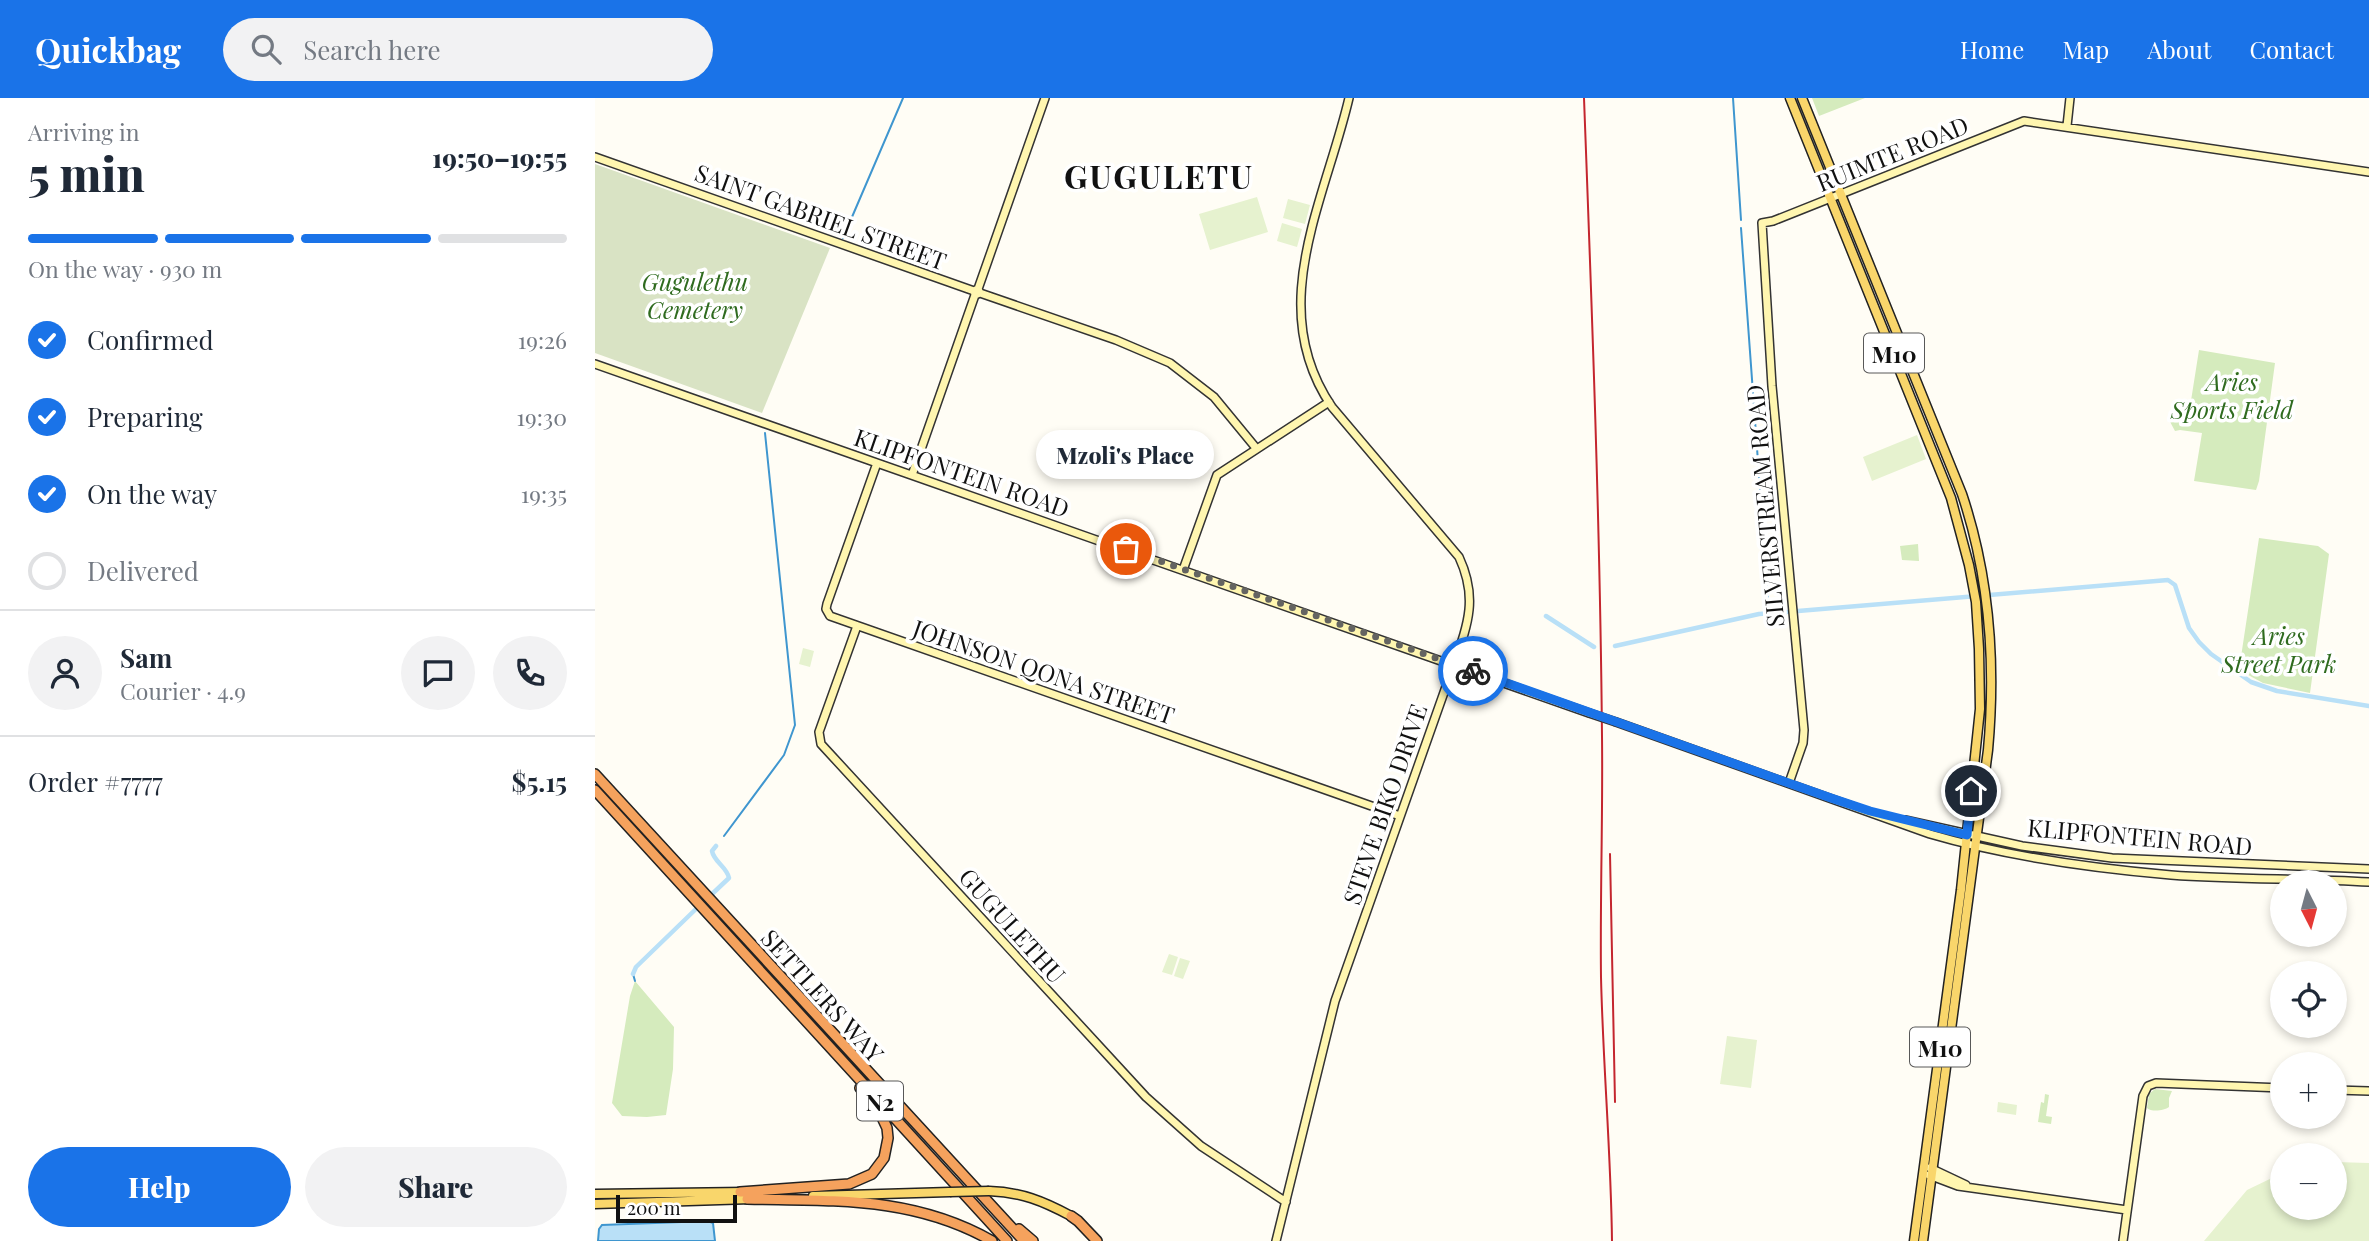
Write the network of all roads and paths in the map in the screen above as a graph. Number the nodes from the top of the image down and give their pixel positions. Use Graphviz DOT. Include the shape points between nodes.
graph roads {
  1 [pos="1045,98"];
  2 [pos="1349,98"];
  3 [pos="1790,98"];
  4 [pos="1802,98"];
  5 [pos="2070,98"];
  6 [pos="2067,126"];
  7 [pos="595,157"];
  8 [pos="2369,172"];
  9 [pos="1841,194"];
  10 [pos="1831,198"];
  11 [pos="1762,223"];
  12 [pos="977,292"];
  13 [pos="595,364"];
  14 [pos="1329,402"];
  15 [pos="1255,448"];
  16 [pos="877,463"];
  17 [pos="912,475"];
  18 [pos="1183,570"];
  19 [pos="857,626"];
  20 [pos="1462,640"];
  21 [pos="1454,664"];
  22 [pos="1476,672"];
  23 [pos="595,774"];
  24 [pos="1789,783"];
  25 [pos="595,790"];
  26 [pos="1400,816"];
  27 [pos="1971,841"];
  28 [pos="2369,869"];
  29 [pos="2369,882"];
  30 [pos="751,962"];
  31 [pos="2270,1088"];
  32 [pos="2347,1090"];
  33 [pos="2369,1091"];
  34 [pos="1928,1171"];
  35 [pos="595,1194"];
  36 [pos="986,1194"];
  37 [pos="743,1196"];
  38 [pos="1284,1201"];
  39 [pos="595,1205"];
  40 [pos="2127,1210"];
  41 [pos="1070,1216"];
  42 [pos="992,1241"];
  43 [pos="1007,1241"];
  44 [pos="1024,1241"];
  45 [pos="1033,1241"];
  46 [pos="1088,1241"];
  47 [pos="1097,1241"];
  48 [pos="1276,1241"];
  49 [pos="1913,1241"];
  50 [pos="1923,1241"];
  51 [pos="2123,1241"];
  1 -- 12 [label="street"];
  2 -- 14 [label="street, STEVE BIKO DRIVE" via="1300,284 1307,353"];
  3 -- 10 [label="main road, M10"];
  4 -- 9 [label="main road, M10"];
  5 -- 6 [label="street"];
  6 -- 8 [label="street, RUIMTE ROAD"];
  6 -- 9 [label="street, RUIMTE ROAD" via="2017,123"];
  7 -- 12 [label="street, SAINT GABRIEL STREET"];
  9 -- 10 [label="street, RUIMTE ROAD"];
  9 -- 27 [label="main road, M10" via="1976,540 1991,641 1992,709"];
  10 -- 11 [label="street, RUIMTE ROAD"];
  10 -- 27 [label="main road, M10" via="1951,498 1974,589 1980,709"];
  11 -- 24 [label="street, SILVERSTREAM ROAD" via="1804,730"];
  12 -- 15 [label="street, SAINT GABRIEL STREET" via="1170,363 1214,397"];
  12 -- 17 [label="street"];
  13 -- 16 [label="street, KLIPFONTEIN ROAD"];
  14 -- 15 [label="street"];
  14 -- 20 [label="street, STEVE BIKO DRIVE" via="1459,557 1470,603"];
  15 -- 18 [label="street" via="1217,475"];
  16 -- 17 [label="street, KLIPFONTEIN ROAD"];
  16 -- 19 [label="street, JOHNSON QONA STREET" via="826,608 832,617"];
  17 -- 18 [label="street, KLIPFONTEIN ROAD"];
  18 -- 21 [label="street, KLIPFONTEIN ROAD"];
  19 -- 26 [label="street, JOHNSON QONA STREET"];
  19 -- 38 [label="street, GUGULETHU" via="819,732 821,744 1146,1097 1201,1146"];
  20 -- 21 [label="street, STEVE BIKO DRIVE"];
  20 -- 22 [label="street" via="1464,656"];
  21 -- 22 [label="street, KLIPFONTEIN ROAD"];
  21 -- 26 [label="street, STEVE BIKO DRIVE"];
  22 -- 24 [label="street, KLIPFONTEIN ROAD, bridge"];
  23 -- 36 [label="highway, SETTLERS WAY / N2"];
  24 -- 27 [label="street, KLIPFONTEIN ROAD" via="1930,834"];
  25 -- 30 [label="highway, SETTLERS WAY / N2"];
  26 -- 38 [label="street, STEVE BIKO DRIVE" via="1333,1009"];
  27 -- 28 [label="street, KLIPFONTEIN ROAD" via="2112,858"];
  27 -- 29 [label="street, KLIPFONTEIN ROAD" via="2015,855 2141,873"];
  27 -- 34 [label="main road, M10"];
  30 -- 37 [label="highway" via="879,1111 888,1138 879,1167 854,1183"];
  30 -- 43 [label="highway, SETTLERS WAY / N2"];
  31 -- 40 [label="street" via="2148,1086"];
  32 -- 33 [label="street"];
  34 -- 40 [label="street" via="1955,1186"];
  34 -- 49 [label="main road, M10"];
  34 -- 50 [label="main road, M10"];
  35 -- 37 [label="main road"];
  36 -- 37 [label="main road, bridge"];
  36 -- 41 [label="main road" via="1018,1193"];
  36 -- 44 [label="highway, SETTLERS WAY / N2"];
  36 -- 45 [label="highway"];
  37 -- 39 [label="main road"];
  37 -- 42 [label="highway" via="891,1205 942,1218"];
  38 -- 48 [label="street, STEVE BIKO DRIVE"];
  40 -- 51 [label="street"];
  41 -- 46 [label="highway"];
  41 -- 47 [label="highway"];
}
